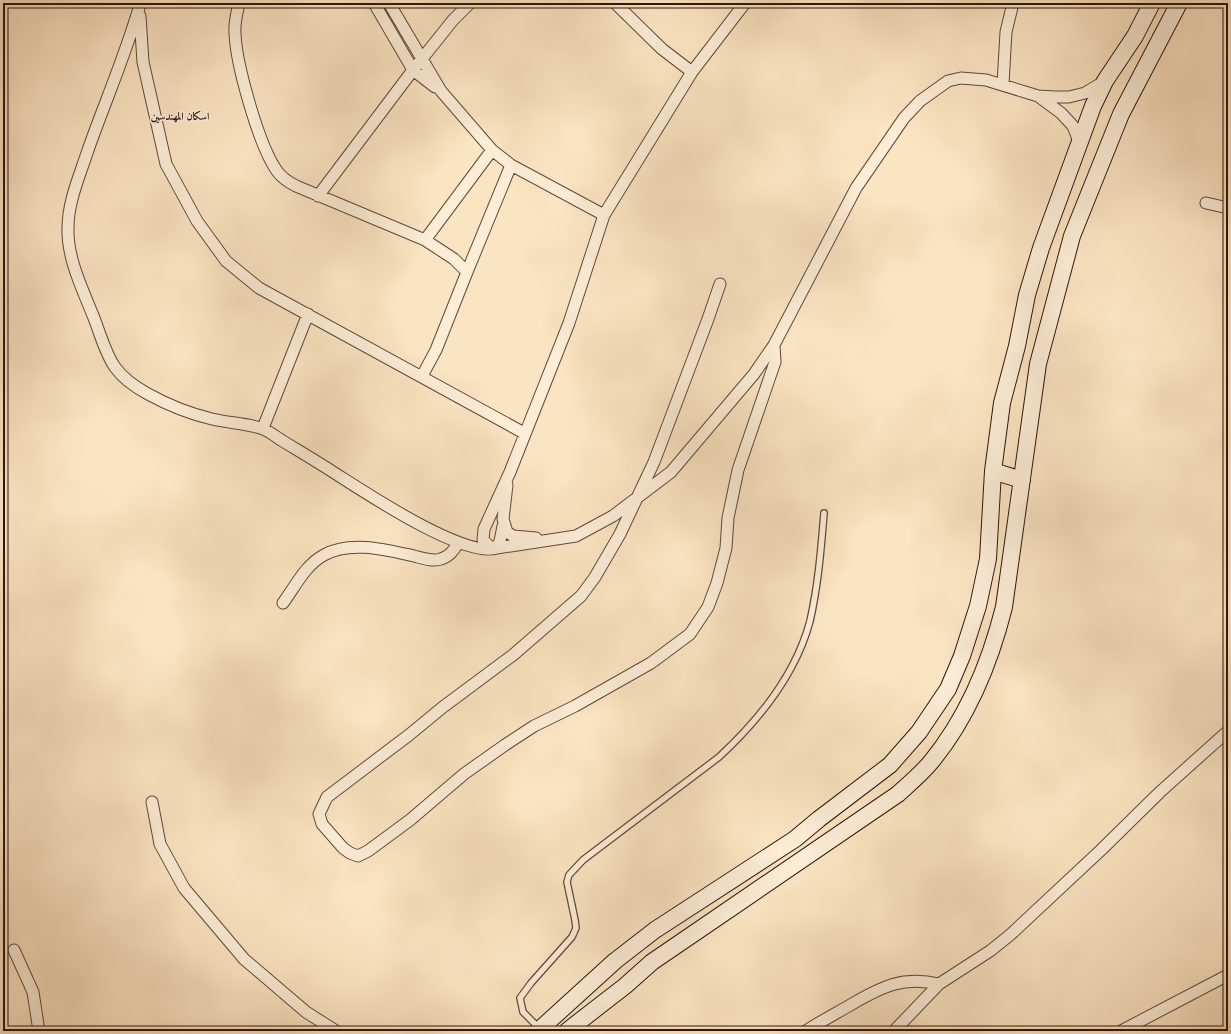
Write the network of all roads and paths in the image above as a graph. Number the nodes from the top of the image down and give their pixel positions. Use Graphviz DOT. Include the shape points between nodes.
graph roads {
  1 [pos="239,3"];
  2 [pos="374,3"];
  3 [pos="388,3"];
  4 [pos="470,3"];
  5 [pos="615,3"];
  6 [pos="745,3"];
  7 [pos="1013,3"];
  8 [pos="1152,3"];
  9 [pos="1179,3"];
  10 [pos="139,6"];
  11 [pos="422,61"];
  12 [pos="413,70"];
  13 [pos="692,72"];
  14 [pos="1105,81"];
  15 [pos="1003,84"];
  16 [pos="440,91"];
  17 [pos="1038,96"];
  18 [pos="1080,144"];
  19 [pos="492,150"];
  20 [pos="511,165"];
  21 [pos="318,196"];
  22 [pos="1206,203"];
  23 [pos="1228,208"];
  24 [pos="604,215"];
  25 [pos="425,240"];
  26 [pos="467,272"];
  27 [pos="720,284"];
  28 [pos="308,314"];
  29 [pos="774,344"];
  30 [pos="422,376"];
  31 [pos="263,428"];
  32 [pos="524,434"];
  33 [pos="993,470"];
  34 [pos="510,472"];
  35 [pos="1022,480"];
  36 [pos="636,500"];
  37 [pos="824,513"];
  38 [pos="504,526"];
  39 [pos="483,533"];
  40 [pos="576,536"];
  41 [pos="458,543"];
  42 [pos="497,548"];
  43 [pos="283,603"];
  44 [pos="1228,731"];
  45 [pos="152,802"];
  46 [pos="14,950"];
  47 [pos="1228,975"];
  48 [pos="939,984"];
  49 [pos="539,1030"];
  50 [pos="39,1031"];
  51 [pos="336,1031"];
  52 [pos="567,1031"];
  53 [pos="806,1031"];
  54 [pos="894,1031"];
  55 [pos="1120,1031"];
  1 -- 21 [label="street" via="236,42 252,110 264,146 285,180"];
  2 -- 12 [label="street"];
  3 -- 11 [label="street"];
  4 -- 11 [label="street" via="453,20"];
  5 -- 13 [label="street" via="662,49"];
  6 -- 13 [label="street"];
  7 -- 15 [label="street" via="1006,32"];
  8 -- 14 [label="main road" via="1135,36"];
  9 -- 35 [label="main road" via="1121,114 1072,236 1038,364"];
  10 -- 28 [label="street" via="143,62 166,164 197,221 226,261 259,288"];
  10 -- 31 [label="street" via="127,49 113,79 73,195 68,229 72,257 104,350 124,379 174,406 212,419"];
  11 -- 12 [label="street"];
  11 -- 16 [label="street"];
  12 -- 16 [label="street"];
  12 -- 21 [label="street"];
  13 -- 24 [label="street"];
  14 -- 17 [label="street" via="1076,96"];
  14 -- 18 [label="main road"];
  15 -- 17 [label="street"];
  15 -- 29 [label="street" via="960,78 948,81 920,101 904,118 856,188"];
  16 -- 19 [label="street"];
  17 -- 18 [label="street" via="1061,113 1073,126"];
  18 -- 33 [label="main road" via="1041,248 1027,295 1002,403"];
  19 -- 20 [label="street"];
  19 -- 25 [label="street"];
  20 -- 24 [label="street"];
  20 -- 26 [label="street"];
  21 -- 25 [label="street"];
  22 -- 23 [label="street"];
  24 -- 32 [label="street" via="570,323"];
  25 -- 26 [label="street" via="454,259"];
  26 -- 30 [label="street" via="436,350"];
  27 -- 36 [label="street" via="654,462"];
  28 -- 30 [label="street"];
  28 -- 31 [label="street"];
  29 -- 36 [label="street" via="754,374 672,472"];
  29 -- 36 [label="street" via="776,362 731,496 726,548 717,583 708,607 690,634 651,663 510,741 464,774 410,820 368,851 358,856 343,848 322,824 319,814 327,797 513,655 581,596 608,556"];
  30 -- 32 [label="street"];
  31 -- 41 [label="street" via="403,514"];
  32 -- 34 [label="street"];
  33 -- 35 [label="main road"];
  33 -- 49 [label="main road" via="988,559 978,606 948,689 919,732 890,765 861,789 795,839 655,930 615,961"];
  34 -- 38 [label="street"];
  34 -- 39 [label="street"];
  35 -- 52 [label="main road" via="1004,607 996,636 978,688 950,736 930,763 898,794 652,962"];
  36 -- 40 [label="street"];
  37 -- 49 [label="lane" via="818,581 809,623 796,656 765,707 720,756 583,860 569,875 576,928 572,937 520,998 524,1012"];
  38 -- 40 [label="street" via="506,532 513,536"];
  38 -- 42 [label="street"];
  39 -- 41 [label="street" via="473,542"];
  39 -- 42 [label="street" via="485,544"];
  40 -- 42 [label="street"];
  41 -- 42 [label="street" via="482,549"];
  41 -- 43 [label="street" via="448,556 440,560 387,551 339,549 324,555 308,567"];
  44 -- 48 [label="street" via="1010,935"];
  45 -- 51 [label="street" via="160,844 184,888 244,959 306,1012"];
  46 -- 50 [label="street" via="33,992"];
  47 -- 55 [label="street"];
  48 -- 53 [label="street" via="922,980 887,985"];
  48 -- 54 [label="street"];
}
